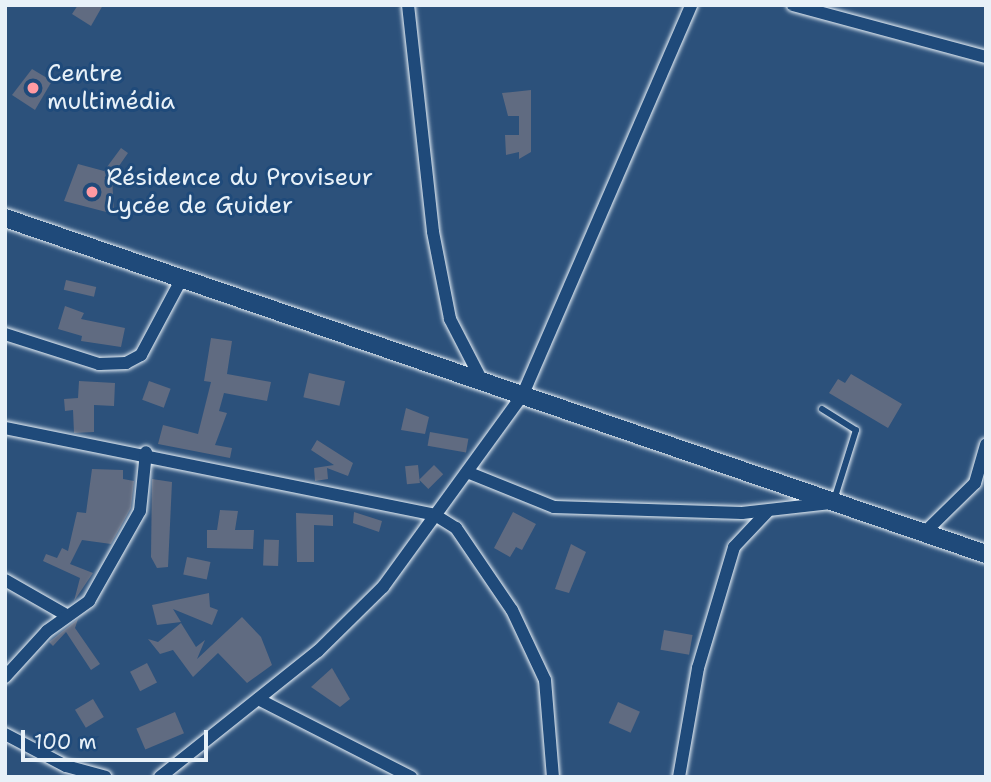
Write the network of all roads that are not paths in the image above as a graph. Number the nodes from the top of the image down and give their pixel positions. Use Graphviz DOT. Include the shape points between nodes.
graph roads {
  1 [pos="408,5"];
  2 [pos="691,5"];
  3 [pos="793,5"];
  4 [pos="986,57"];
  5 [pos="5,218"];
  6 [pos="181,280"];
  7 [pos="5,334"];
  8 [pos="481,379"];
  9 [pos="523,394"];
  10 [pos="822,409"];
  11 [pos="5,428"];
  12 [pos="986,445"];
  13 [pos="146,452"];
  14 [pos="467,472"];
  15 [pos="981,483"];
  16 [pos="832,502"];
  17 [pos="767,512"];
  18 [pos="435,514"];
  19 [pos="924,533"];
  20 [pos="986,554"];
  21 [pos="5,580"];
  22 [pos="66,615"];
  23 [pos="5,677"];
  24 [pos="258,699"];
  25 [pos="5,734"];
  26 [pos="107,777"];
  27 [pos="159,777"];
  28 [pos="411,777"];
  29 [pos="553,777"];
  30 [pos="678,777"];
  1 -- 8 [label="street" via="433,232 450,319"];
  2 -- 9 [label="street"];
  3 -- 4 [label="street"];
  5 -- 6 [label="main road"];
  6 -- 7 [label="street" via="141,355 126,363 99,364"];
  6 -- 8 [label="main road"];
  8 -- 9 [label="main road"];
  9 -- 14 [label="street"];
  9 -- 16 [label="main road"];
  10 -- 16 [label="lane" via="856,430"];
  11 -- 13 [label="street"];
  12 -- 15 [label="street"];
  13 -- 18 [label="street"];
  13 -- 22 [label="street" via="140,511 130,535 89,601"];
  14 -- 17 [label="street" via="554,507"];
  14 -- 18 [label="street"];
  15 -- 19 [label="street"];
  16 -- 17 [label="street"];
  16 -- 19 [label="main road"];
  17 -- 30 [label="street" via="734,547"];
  18 -- 24 [label="street" via="383,587"];
  18 -- 29 [label="street" via="456,528 512,610 545,680"];
  19 -- 20 [label="main road"];
  21 -- 22 [label="street"];
  22 -- 23 [label="street"];
  24 -- 27 [label="street"];
  24 -- 28 [label="street"];
  25 -- 26 [label="street" via="66,766"];
}
